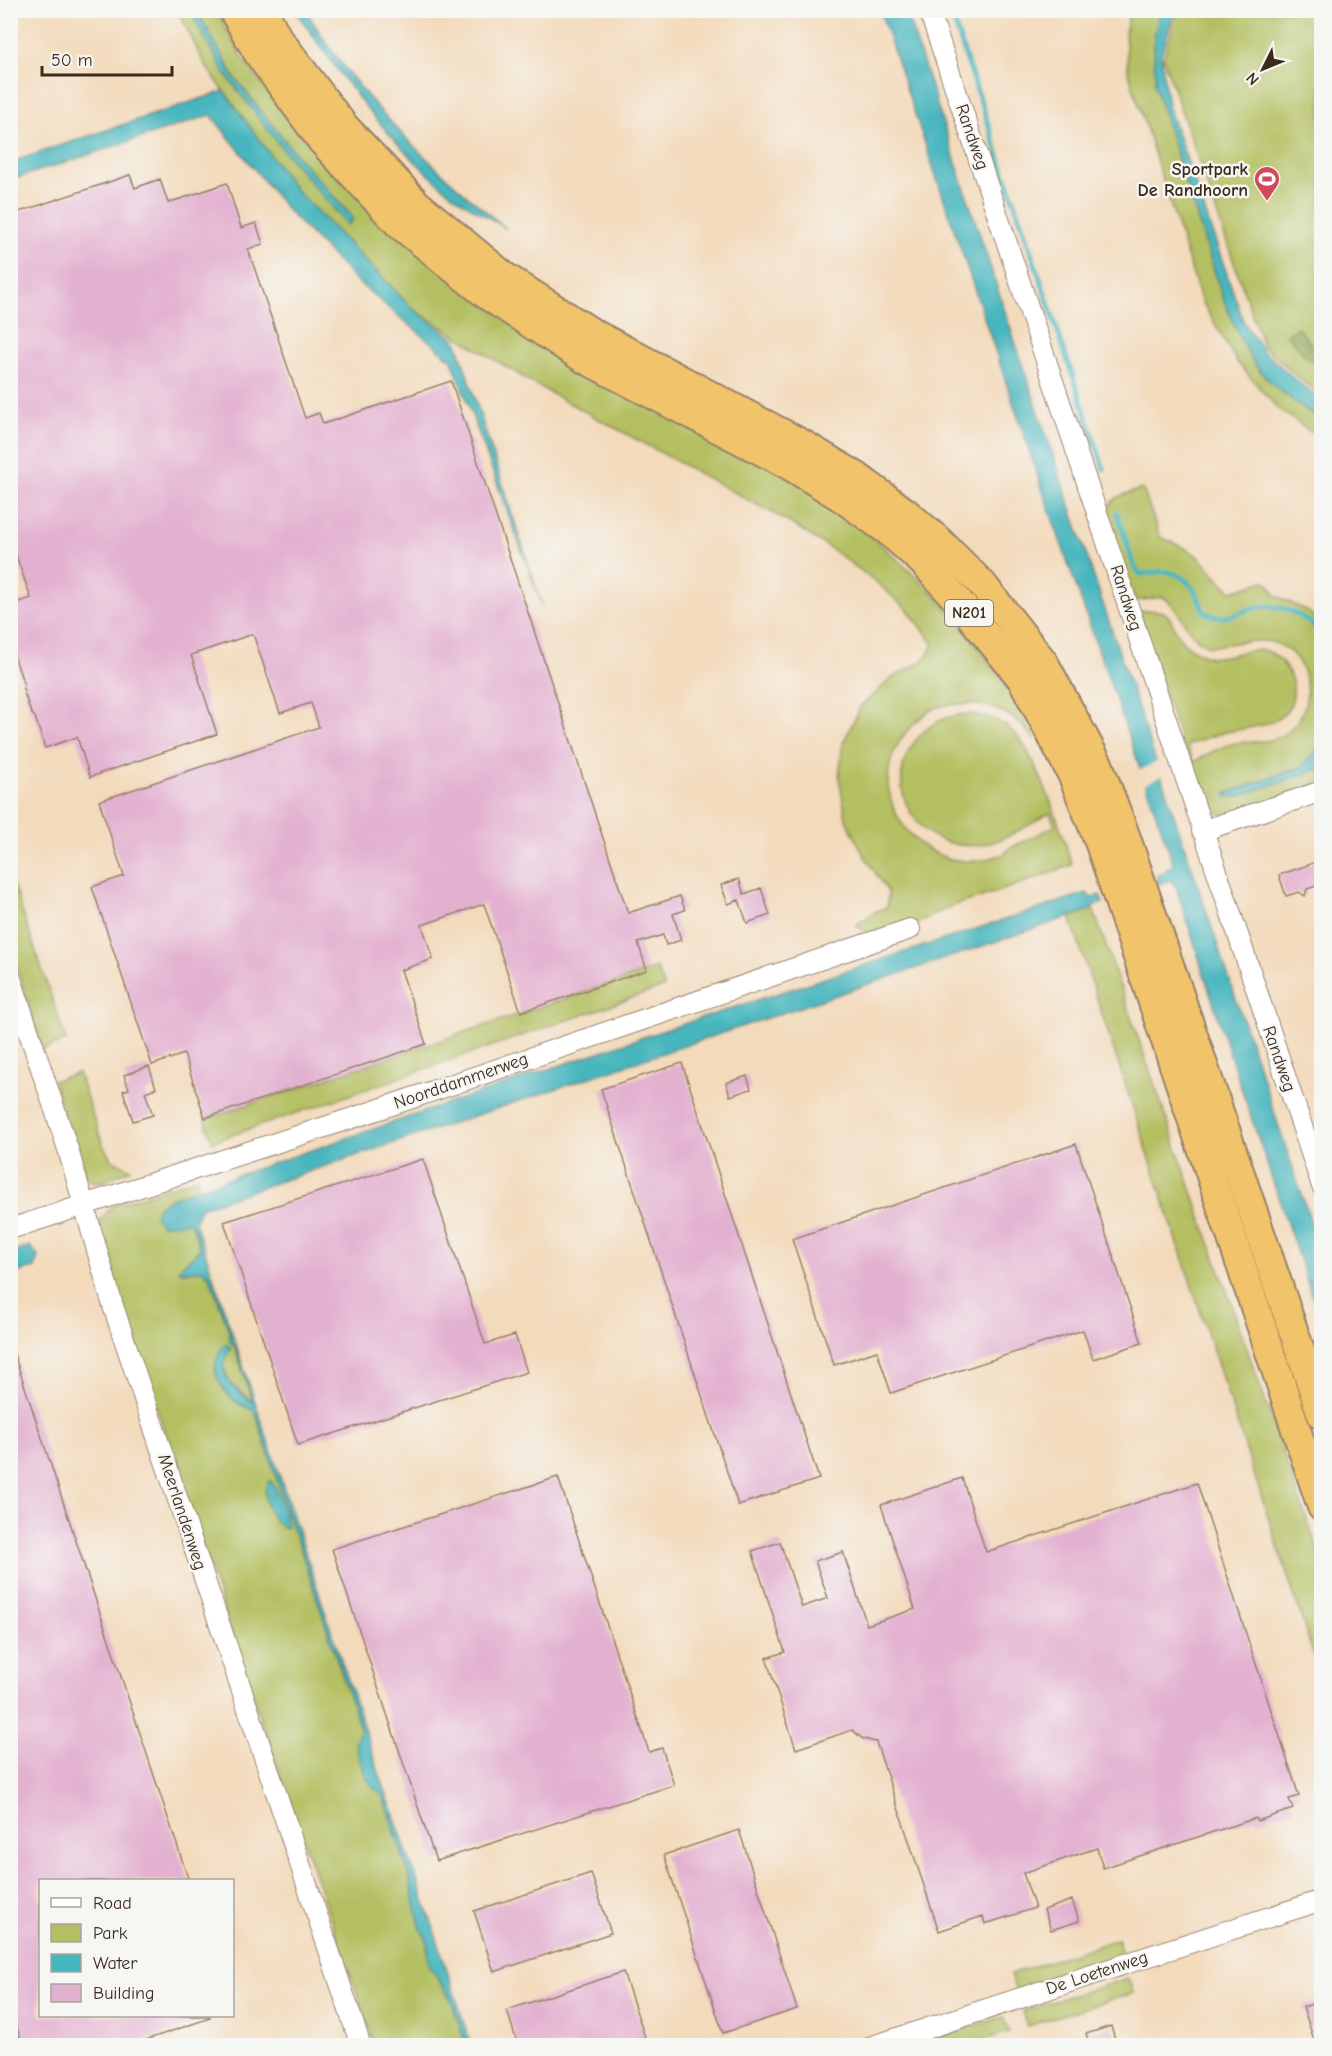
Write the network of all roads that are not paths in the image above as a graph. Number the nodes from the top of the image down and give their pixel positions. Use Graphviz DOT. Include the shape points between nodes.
graph roads {
  1 [pos="233,10"];
  2 [pos="262,10"];
  3 [pos="929,10"];
  4 [pos="1322,791"];
  5 [pos="1202,831"];
  6 [pos="910,929"];
  7 [pos="10,976"];
  8 [pos="1322,1186"];
  9 [pos="84,1205"];
  10 [pos="10,1229"];
  11 [pos="1322,1415"];
  12 [pos="1322,1507"];
  13 [pos="1322,1900"];
  14 [pos="362,2046"];
  15 [pos="873,2046"];
  1 -- 12 [label="highway, N201" via="258,53 322,141 399,224 487,295 583,358 789,465 878,524 924,563 1022,679 1073,776 1100,844"];
  2 -- 11 [label="highway, N201" via="343,125 417,204 505,277 594,334 856,476 940,542 982,584 1044,663 1098,764 1126,838"];
  3 -- 5 [label="street, Randweg"];
  4 -- 5 [label="street"];
  5 -- 8 [label="street, Randweg"];
  6 -- 9 [label="street, Noorddammerweg"];
  7 -- 9 [label="street, Meerlandenweg"];
  9 -- 10 [label="street, Noorddammerweg"];
  9 -- 14 [label="street, Meerlandenweg" via="113,1306"];
  13 -- 15 [label="street, De Loetenweg"];
}
